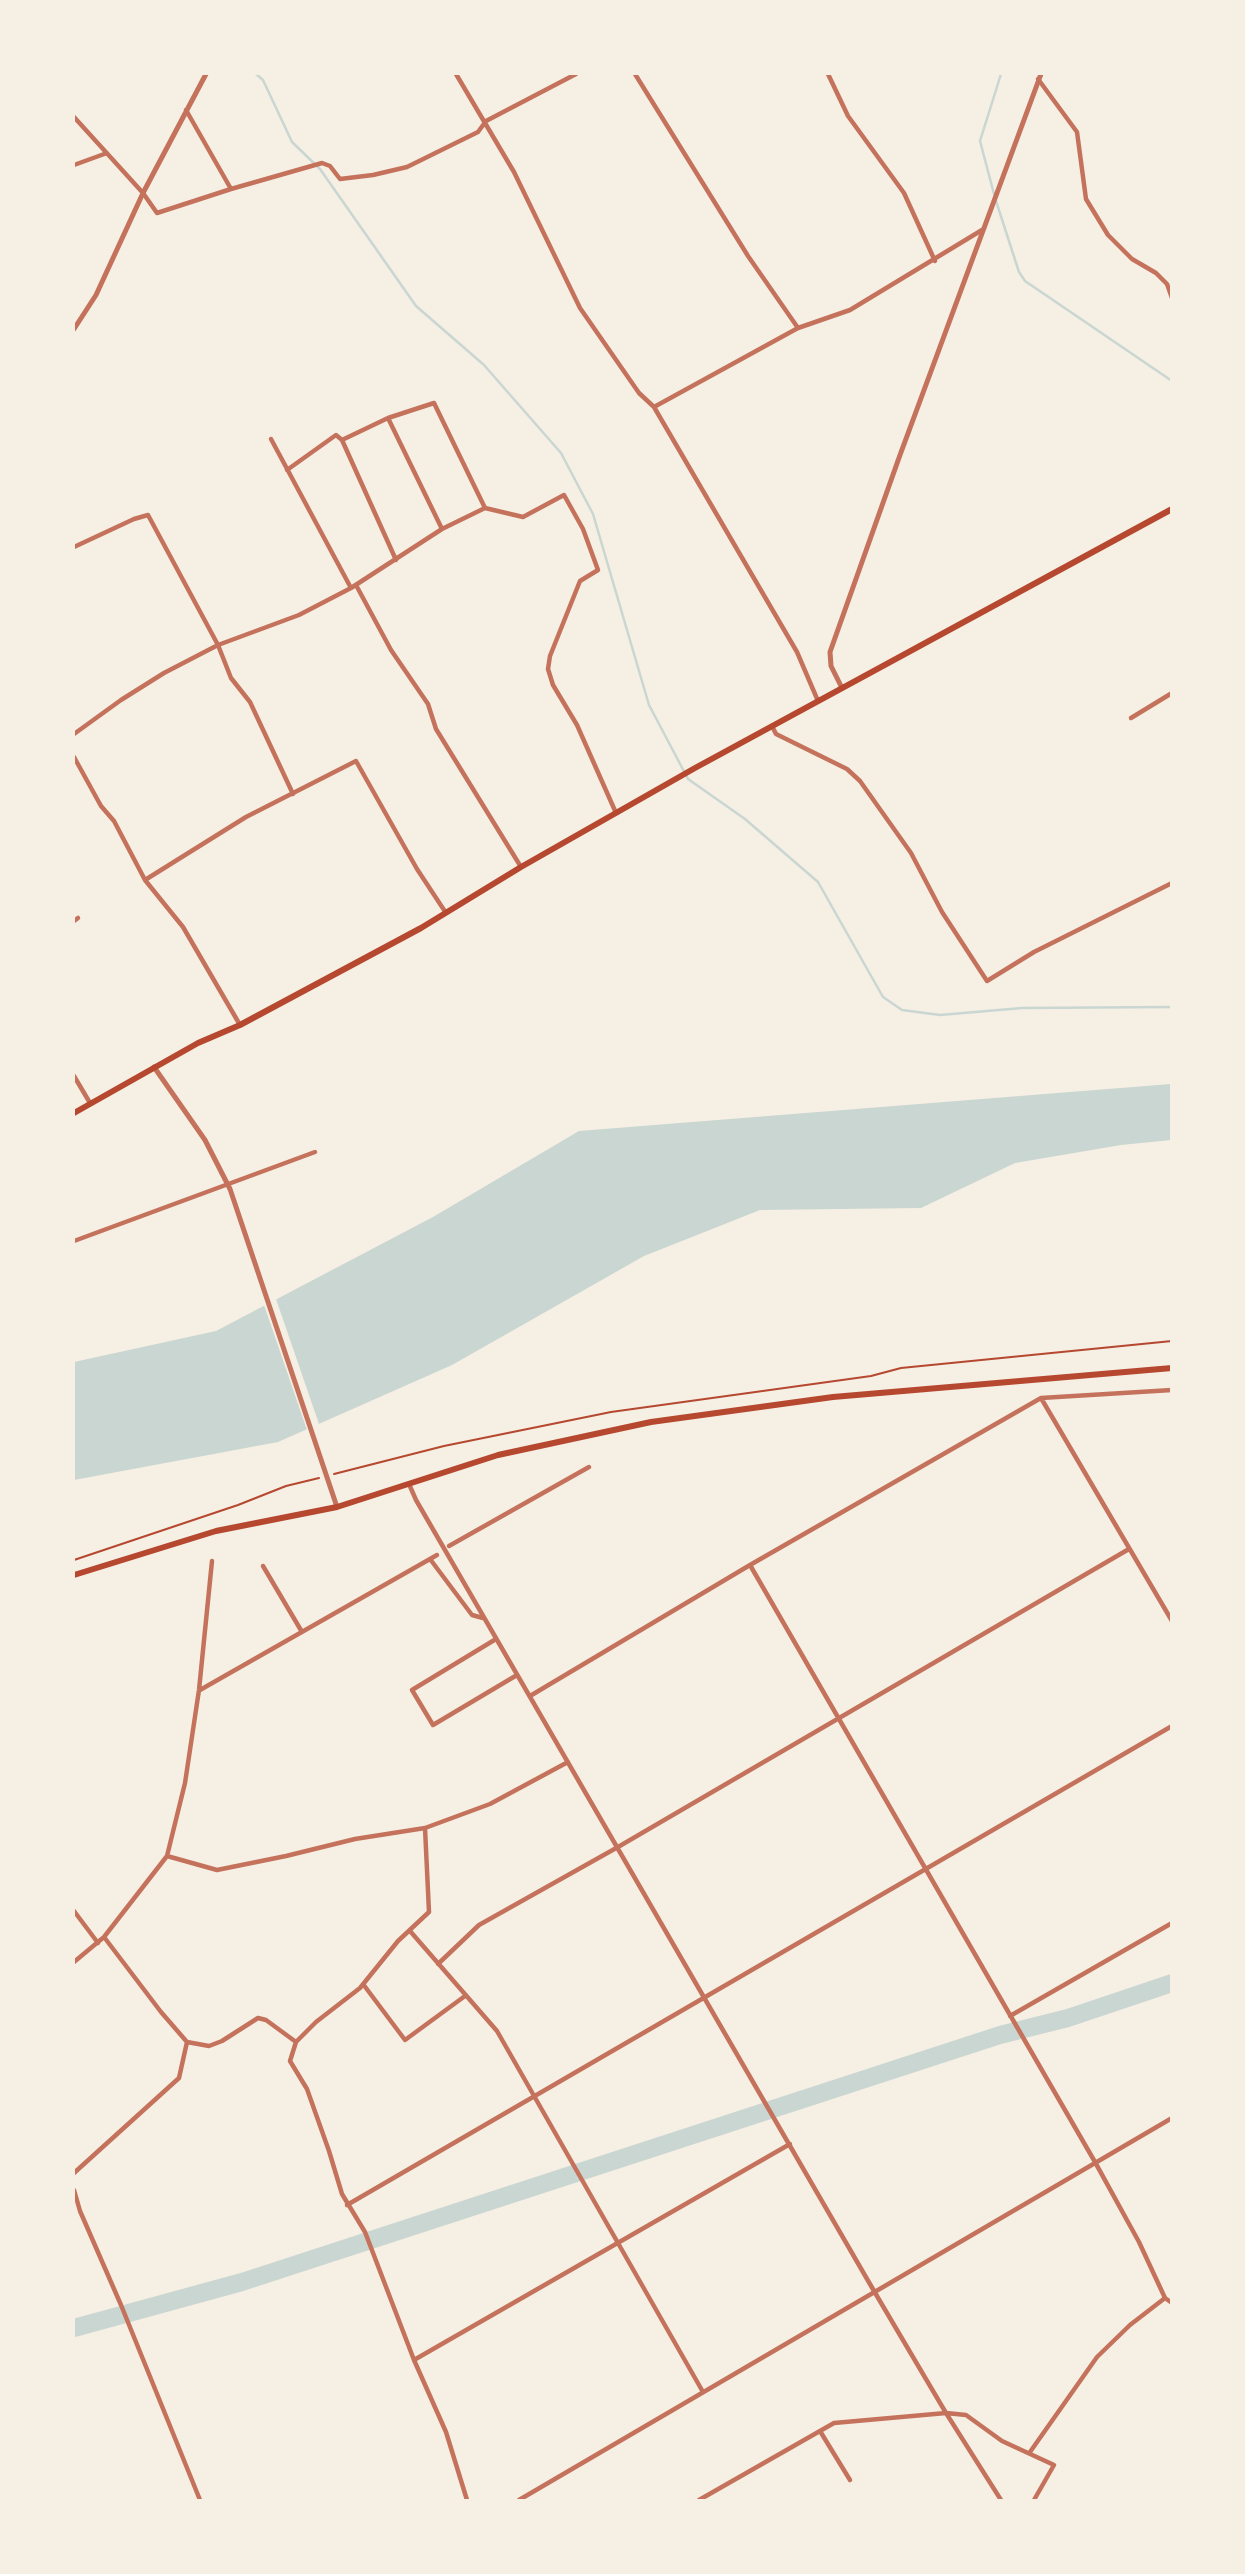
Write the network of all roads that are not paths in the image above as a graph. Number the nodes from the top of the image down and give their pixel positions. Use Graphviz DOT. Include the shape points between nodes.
graph roads {
  1 [pos="206,74"];
  2 [pos="456,74"];
  3 [pos="576,74"];
  4 [pos="635,74"];
  5 [pos="828,74"];
  6 [pos="1040,76"];
  7 [pos="186,109"];
  8 [pos="74,117"];
  9 [pos="486,121"];
  10 [pos="107,153"];
  11 [pos="74,165"];
  12 [pos="231,189"];
  13 [pos="143,193"];
  14 [pos="982,230"];
  15 [pos="934,261"];
  16 [pos="1171,298"];
  17 [pos="798,328"];
  18 [pos="74,329"];
  19 [pos="654,407"];
  20 [pos="388,418"];
  21 [pos="271,439"];
  22 [pos="342,440"];
  23 [pos="287,470"];
  24 [pos="485,508"];
  25 [pos="1171,509"];
  26 [pos="442,529"];
  27 [pos="74,547"];
  28 [pos="396,560"];
  29 [pos="353,587"];
  30 [pos="218,645"];
  31 [pos="842,688"];
  32 [pos="1171,694"];
  33 [pos="818,701"];
  34 [pos="1131,718"];
  35 [pos="772,726"];
  36 [pos="74,734"];
  37 [pos="74,757"];
  38 [pos="293,793"];
  39 [pos="616,813"];
  40 [pos="521,867"];
  41 [pos="145,880"];
  42 [pos="1171,883"];
  43 [pos="446,913"];
  44 [pos="240,1025"];
  45 [pos="154,1068"];
  46 [pos="74,1076"];
  47 [pos="90,1103"];
  48 [pos="74,1113"];
  49 [pos="315,1152"];
  50 [pos="229,1186"];
  51 [pos="74,1241"];
  52 [pos="1171,1368"];
  53 [pos="1171,1390"];
  54 [pos="1041,1398"];
  55 [pos="589,1466"];
  56 [pos="409,1484"];
  57 [pos="337,1507"];
  58 [pos="449,1546"];
  59 [pos="1129,1549"];
  60 [pos="436,1555"];
  61 [pos="430,1559"];
  62 [pos="212,1561"];
  63 [pos="750,1564"];
  64 [pos="263,1566"];
  65 [pos="74,1575"];
  66 [pos="484,1618"];
  67 [pos="1171,1621"];
  68 [pos="302,1632"];
  69 [pos="496,1639"];
  70 [pos="517,1675"];
  71 [pos="200,1690"];
  72 [pos="530,1696"];
  73 [pos="838,1718"];
  74 [pos="1171,1726"];
  75 [pos="568,1762"];
  76 [pos="425,1828"];
  77 [pos="618,1847"];
  78 [pos="167,1856"];
  79 [pos="924,1868"];
  80 [pos="74,1911"];
  81 [pos="1171,1923"];
  82 [pos="411,1931"];
  83 [pos="104,1937"];
  84 [pos="98,1943"];
  85 [pos="74,1962"];
  86 [pos="438,1964"];
  87 [pos="363,1984"];
  88 [pos="465,1996"];
  89 [pos="705,1997"];
  90 [pos="1010,2016"];
  91 [pos="187,2042"];
  92 [pos="296,2042"];
  93 [pos="533,2096"];
  94 [pos="1171,2118"];
  95 [pos="790,2144"];
  96 [pos="1095,2162"];
  97 [pos="74,2173"];
  98 [pos="74,2190"];
  99 [pos="347,2205"];
  100 [pos="619,2242"];
  101 [pos="874,2291"];
  102 [pos="1166,2298"];
  103 [pos="1171,2303"];
  104 [pos="414,2360"];
  105 [pos="703,2392"];
  106 [pos="946,2413"];
  107 [pos="820,2431"];
  108 [pos="1030,2452"];
  109 [pos="850,2480"];
  110 [pos="709,2498"];
  111 [pos="200,2501"];
  112 [pos="467,2501"];
  113 [pos="519,2501"];
  114 [pos="699,2501"];
  115 [pos="1001,2501"];
  116 [pos="1034,2501"];
  1 -- 7 [label="street"];
  2 -- 9 [label="street"];
  3 -- 9 [label="street"];
  4 -- 17 [label="street"];
  5 -- 15 [label="street" via="848,116 904,193"];
  6 -- 14 [label="street"];
  6 -- 16 [label="street" via="1077,132 1086,199 1108,235 1167,284"];
  7 -- 12 [label="street"];
  7 -- 13 [label="street"];
  8 -- 10 [label="street"];
  9 -- 12 [label="street" via="478,132 407,167 340,179 322,163"];
  9 -- 19 [label="street" via="580,308 639,393"];
  10 -- 11 [label="street"];
  10 -- 13 [label="street"];
  12 -- 13 [label="street" via="157,213"];
  13 -- 18 [label="street" via="105,277"];
  14 -- 15 [label="street"];
  14 -- 31 [label="street" via="830,652"];
  15 -- 17 [label="street" via="850,310"];
  17 -- 19 [label="street"];
  19 -- 33 [label="street" via="797,652"];
  20 -- 22 [label="street"];
  20 -- 24 [label="street" via="434,403"];
  20 -- 26 [label="street"];
  21 -- 23 [label="street"];
  22 -- 23 [label="street" via="337,435"];
  22 -- 28 [label="street"];
  23 -- 29 [label="street"];
  24 -- 26 [label="street"];
  24 -- 39 [label="street" via="523,517 564,495 583,528 598,570 580,581 548,669"];
  25 -- 31 [label="main road"];
  26 -- 28 [label="street"];
  27 -- 30 [label="street" via="148,515"];
  28 -- 29 [label="street"];
  29 -- 30 [label="street" via="299,615"];
  29 -- 40 [label="street" via="428,704 436,729"];
  30 -- 36 [label="street" via="142,687"];
  30 -- 38 [label="street"];
  31 -- 33 [label="main road"];
  32 -- 34 [label="street"];
  33 -- 35 [label="main road"];
  35 -- 39 [label="main road"];
  35 -- 42 [label="street" via="776,734 860,780 911,853 987,981 1034,952"];
  37 -- 41 [label="street"];
  38 -- 41 [label="street"];
  38 -- 43 [label="street" via="356,761"];
  39 -- 40 [label="main road"];
  40 -- 43 [label="main road"];
  41 -- 44 [label="street" via="183,928"];
  43 -- 44 [label="main road"];
  44 -- 45 [label="main road"];
  45 -- 47 [label="main road"];
  45 -- 50 [label="street" via="205,1140"];
  46 -- 47 [label="street"];
  47 -- 48 [label="main road"];
  49 -- 50 [label="street"];
  50 -- 51 [label="street"];
  50 -- 57 [label="street"];
  52 -- 56 [label="main road" via="833,1397 651,1422 498,1455"];
  53 -- 54 [label="street"];
  54 -- 59 [label="street"];
  54 -- 63 [label="street"];
  55 -- 58 [label="street"];
  56 -- 57 [label="main road"];
  56 -- 66 [label="street"];
  57 -- 65 [label="main road" via="216,1531"];
  59 -- 67 [label="street"];
  59 -- 73 [label="street"];
  60 -- 61 [label="street"];
  61 -- 66 [label="street" via="472,1615"];
  61 -- 68 [label="street"];
  62 -- 71 [label="street"];
  63 -- 72 [label="street"];
  63 -- 73 [label="street"];
  64 -- 68 [label="street"];
  66 -- 69 [label="street"];
  68 -- 71 [label="street"];
  69 -- 70 [label="street"];
  69 -- 70 [label="street" via="412,1690 433,1725"];
  70 -- 72 [label="street"];
  71 -- 78 [label="street"];
  72 -- 75 [label="street"];
  73 -- 77 [label="street"];
  73 -- 79 [label="street"];
  74 -- 79 [label="street"];
  75 -- 76 [label="street" via="490,1804"];
  75 -- 77 [label="street"];
  76 -- 78 [label="street" via="217,1870"];
  76 -- 82 [label="street" via="429,1912"];
  77 -- 86 [label="street" via="479,1925"];
  77 -- 89 [label="street"];
  78 -- 83 [label="street"];
  79 -- 89 [label="street"];
  79 -- 90 [label="street"];
  80 -- 84 [label="street"];
  81 -- 90 [label="street"];
  82 -- 86 [label="street"];
  82 -- 87 [label="street"];
  83 -- 84 [label="street"];
  83 -- 91 [label="street"];
  84 -- 85 [label="street"];
  86 -- 88 [label="street"];
  87 -- 88 [label="street" via="405,2040"];
  87 -- 92 [label="street"];
  88 -- 93 [label="street" via="497,2031"];
  89 -- 93 [label="street"];
  89 -- 95 [label="street"];
  90 -- 96 [label="street"];
  91 -- 92 [label="street" via="209,2046 258,2018"];
  91 -- 97 [label="street" via="179,2078"];
  92 -- 99 [label="street" via="290,2061 307,2089"];
  93 -- 99 [label="street"];
  93 -- 100 [label="street"];
  94 -- 96 [label="street"];
  95 -- 100 [label="street"];
  95 -- 101 [label="street"];
  96 -- 101 [label="street"];
  96 -- 102 [label="street"];
  98 -- 111 [label="street"];
  99 -- 104 [label="street" via="365,2232"];
  100 -- 104 [label="street"];
  100 -- 105 [label="street"];
  101 -- 105 [label="street"];
  101 -- 106 [label="street"];
  102 -- 103 [label="street"];
  102 -- 108 [label="street" via="1097,2357"];
  104 -- 112 [label="street" via="446,2432"];
  105 -- 113 [label="street"];
  106 -- 107 [label="street" via="858,2419"];
  106 -- 108 [label="street" via="966,2415 1002,2441"];
  106 -- 115 [label="street"];
  107 -- 109 [label="street"];
  107 -- 110 [label="street"];
  108 -- 116 [label="street" via="1054,2465"];
  110 -- 114 [label="street"];
}
